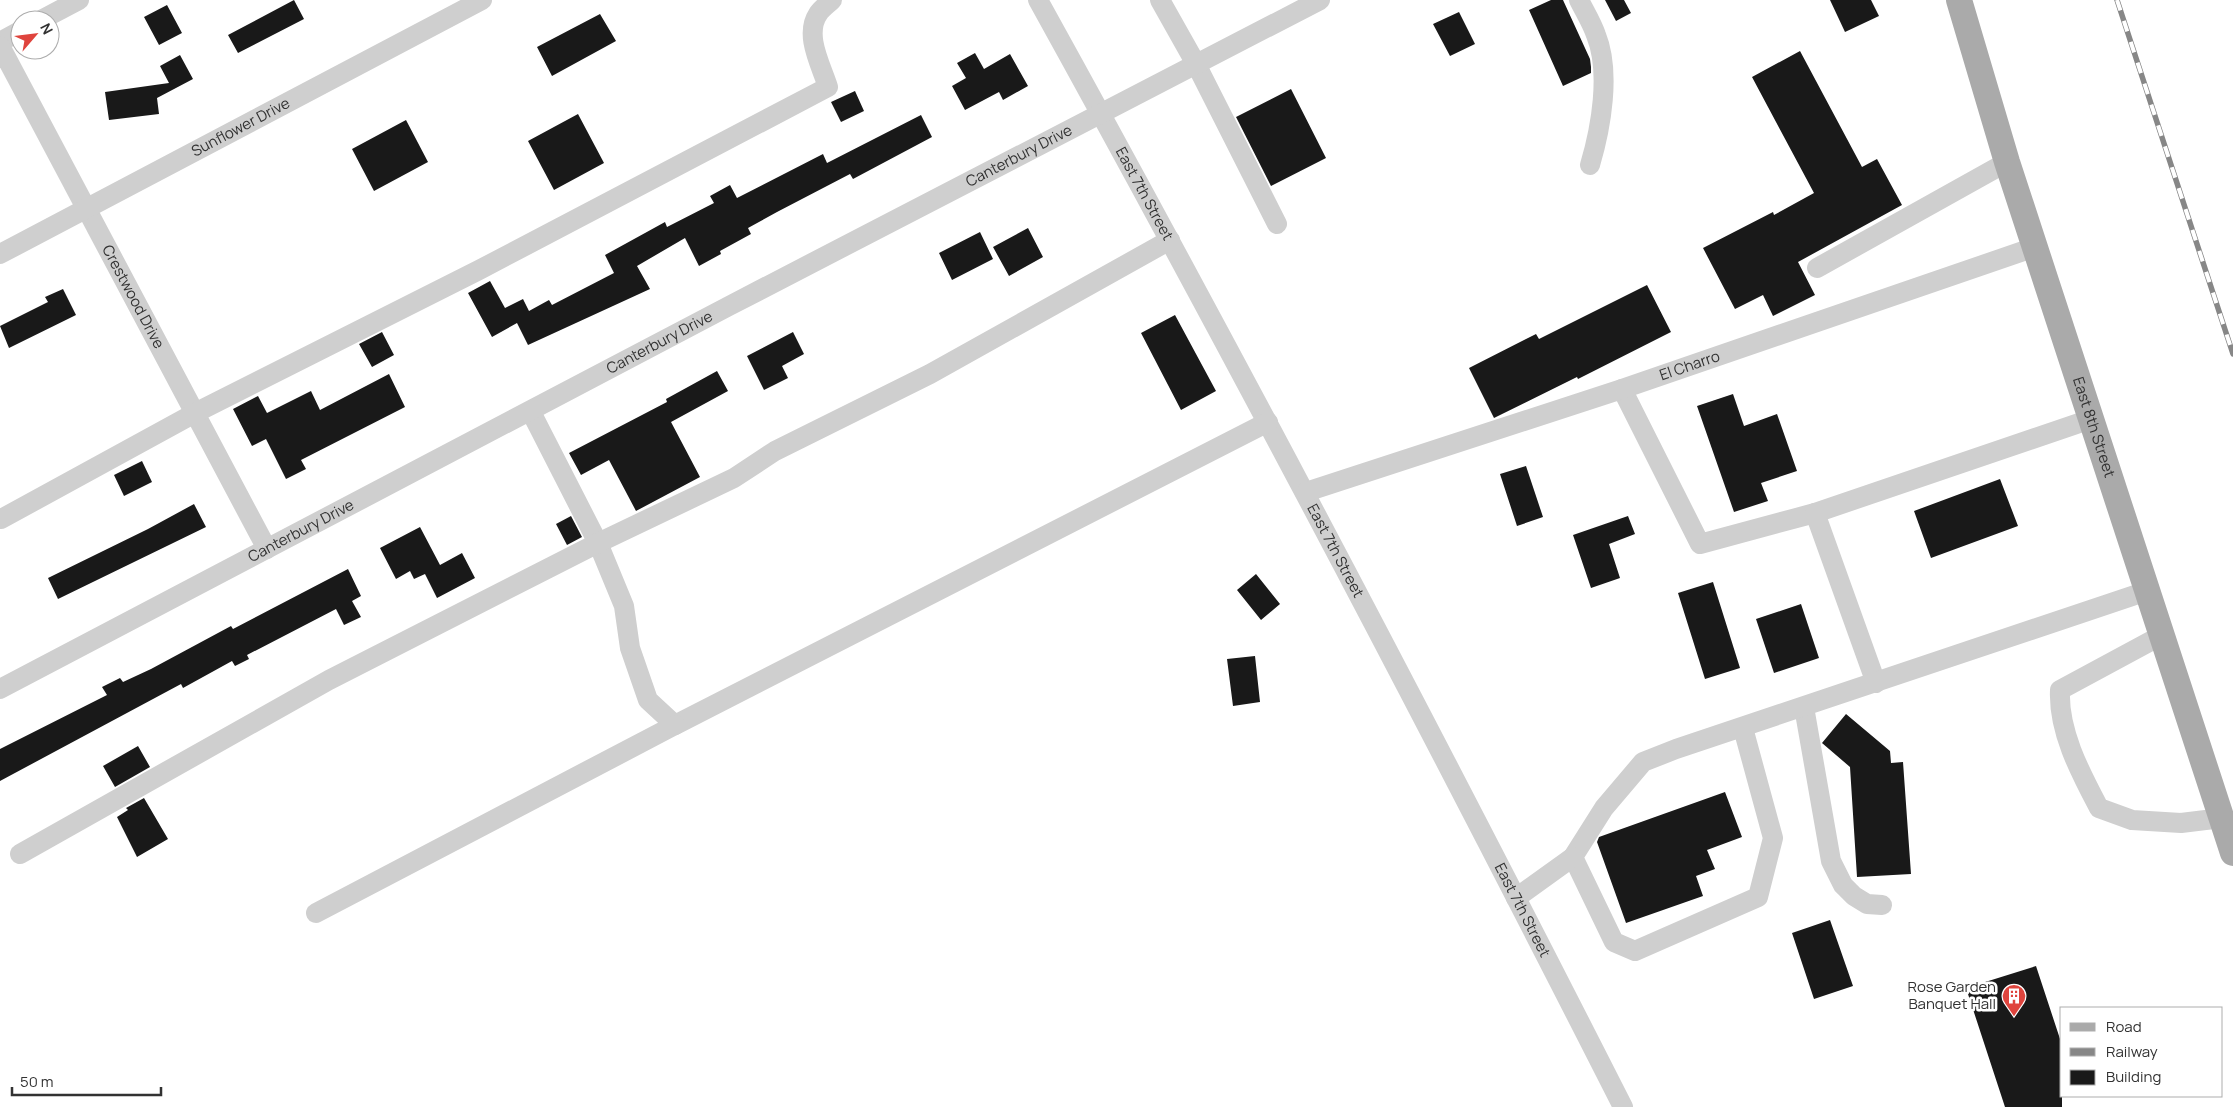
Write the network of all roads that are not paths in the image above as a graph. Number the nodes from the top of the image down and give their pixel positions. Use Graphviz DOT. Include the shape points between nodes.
graph roads {
  1 [pos="79,0"];
  2 [pos="482,0"];
  3 [pos="832,0"];
  4 [pos="1038,0"];
  5 [pos="1320,0"];
  6 [pos="1579,0"];
  7 [pos="1959,0"];
  8 [pos="1167,3"];
  9 [pos="60,10"];
  10 [pos="0,46"];
  11 [pos="1196,64"];
  12 [pos="1101,114"];
  13 [pos="2007,162"];
  14 [pos="1590,164"];
  15 [pos="86,209"];
  16 [pos="1277,224"];
  17 [pos="1170,240"];
  18 [pos="2035,248"];
  19 [pos="0,254"];
  20 [pos="1817,268"];
  21 [pos="1622,388"];
  22 [pos="531,412"];
  23 [pos="195,413"];
  24 [pos="2091,419"];
  25 [pos="1268,422"];
  26 [pos="1306,492"];
  27 [pos="1815,513"];
  28 [pos="1,519"];
  29 [pos="598,543"];
  30 [pos="267,548"];
  31 [pos="2147,590"];
  32 [pos="2162,635"];
  33 [pos="1876,683"];
  34 [pos="0,689"];
  35 [pos="1804,707"];
  36 [pos="675,725"];
  37 [pos="1742,728"];
  38 [pos="2222,818"];
  39 [pos="2233,853"];
  40 [pos="20,854"];
  41 [pos="1573,856"];
  42 [pos="1516,898"];
  43 [pos="1882,905"];
  44 [pos="316,913"];
  45 [pos="1623,1107"];
  1 -- 9 [label="street"];
  2 -- 15 [label="street, Sunflower Drive"];
  3 -- 23 [label="street" via="818,12 813,26 813,42 828,87 479,270"];
  4 -- 12 [label="street, East 7th Street"];
  5 -- 11 [label="street, Canterbury Drive"];
  6 -- 14 [label="street" via="1597,36 1602,64 1602,111"];
  7 -- 13 [label="main road, East 8th Street"];
  8 -- 11 [label="street"];
  10 -- 15 [label="street, Crestwood Drive"];
  11 -- 12 [label="street, Canterbury Drive"];
  11 -- 16 [label="street"];
  12 -- 17 [label="street, East 7th Street"];
  12 -- 22 [label="street, Canterbury Drive" via="728,306"];
  13 -- 18 [label="main road, East 8th Street"];
  13 -- 20 [label="street"];
  15 -- 19 [label="street, Sunflower Drive"];
  15 -- 23 [label="street, Crestwood Drive"];
  17 -- 25 [label="street, East 7th Street"];
  17 -- 29 [label="street" via="930,374 775,451 734,478"];
  18 -- 21 [label="street, El Charro"];
  18 -- 24 [label="main road, East 8th Street"];
  21 -- 26 [label="street, El Charro"];
  21 -- 27 [label="street" via="1700,544"];
  22 -- 29 [label="street"];
  22 -- 30 [label="street, Canterbury Drive"];
  23 -- 28 [label="street"];
  23 -- 30 [label="street, Crestwood Drive"];
  24 -- 27 [label="street"];
  24 -- 31 [label="main road, East 8th Street"];
  25 -- 26 [label="street, East 7th Street"];
  25 -- 36 [label="street"];
  26 -- 42 [label="street, East 7th Street"];
  27 -- 33 [label="street"];
  29 -- 36 [label="street" via="624,606 630,648 648,700"];
  29 -- 40 [label="street" via="329,680"];
  30 -- 34 [label="street, Canterbury Drive"];
  31 -- 32 [label="main road, East 8th Street"];
  31 -- 33 [label="street"];
  32 -- 38 [label="main road, East 8th Street"];
  32 -- 38 [label="street" via="2060,690 2059,705 2076,764 2099,808 2132,820 2181,823"];
  33 -- 35 [label="street"];
  35 -- 37 [label="street"];
  35 -- 43 [label="street" via="1831,861 1843,885 1854,896 1867,904"];
  36 -- 44 [label="street"];
  37 -- 41 [label="street" via="1643,762 1604,808"];
  37 -- 41 [label="street" via="1773,838 1758,897 1634,951 1614,942"];
  38 -- 39 [label="main road, East 8th Street"];
  41 -- 42 [label="street"];
  42 -- 45 [label="street, East 7th Street"];
}
